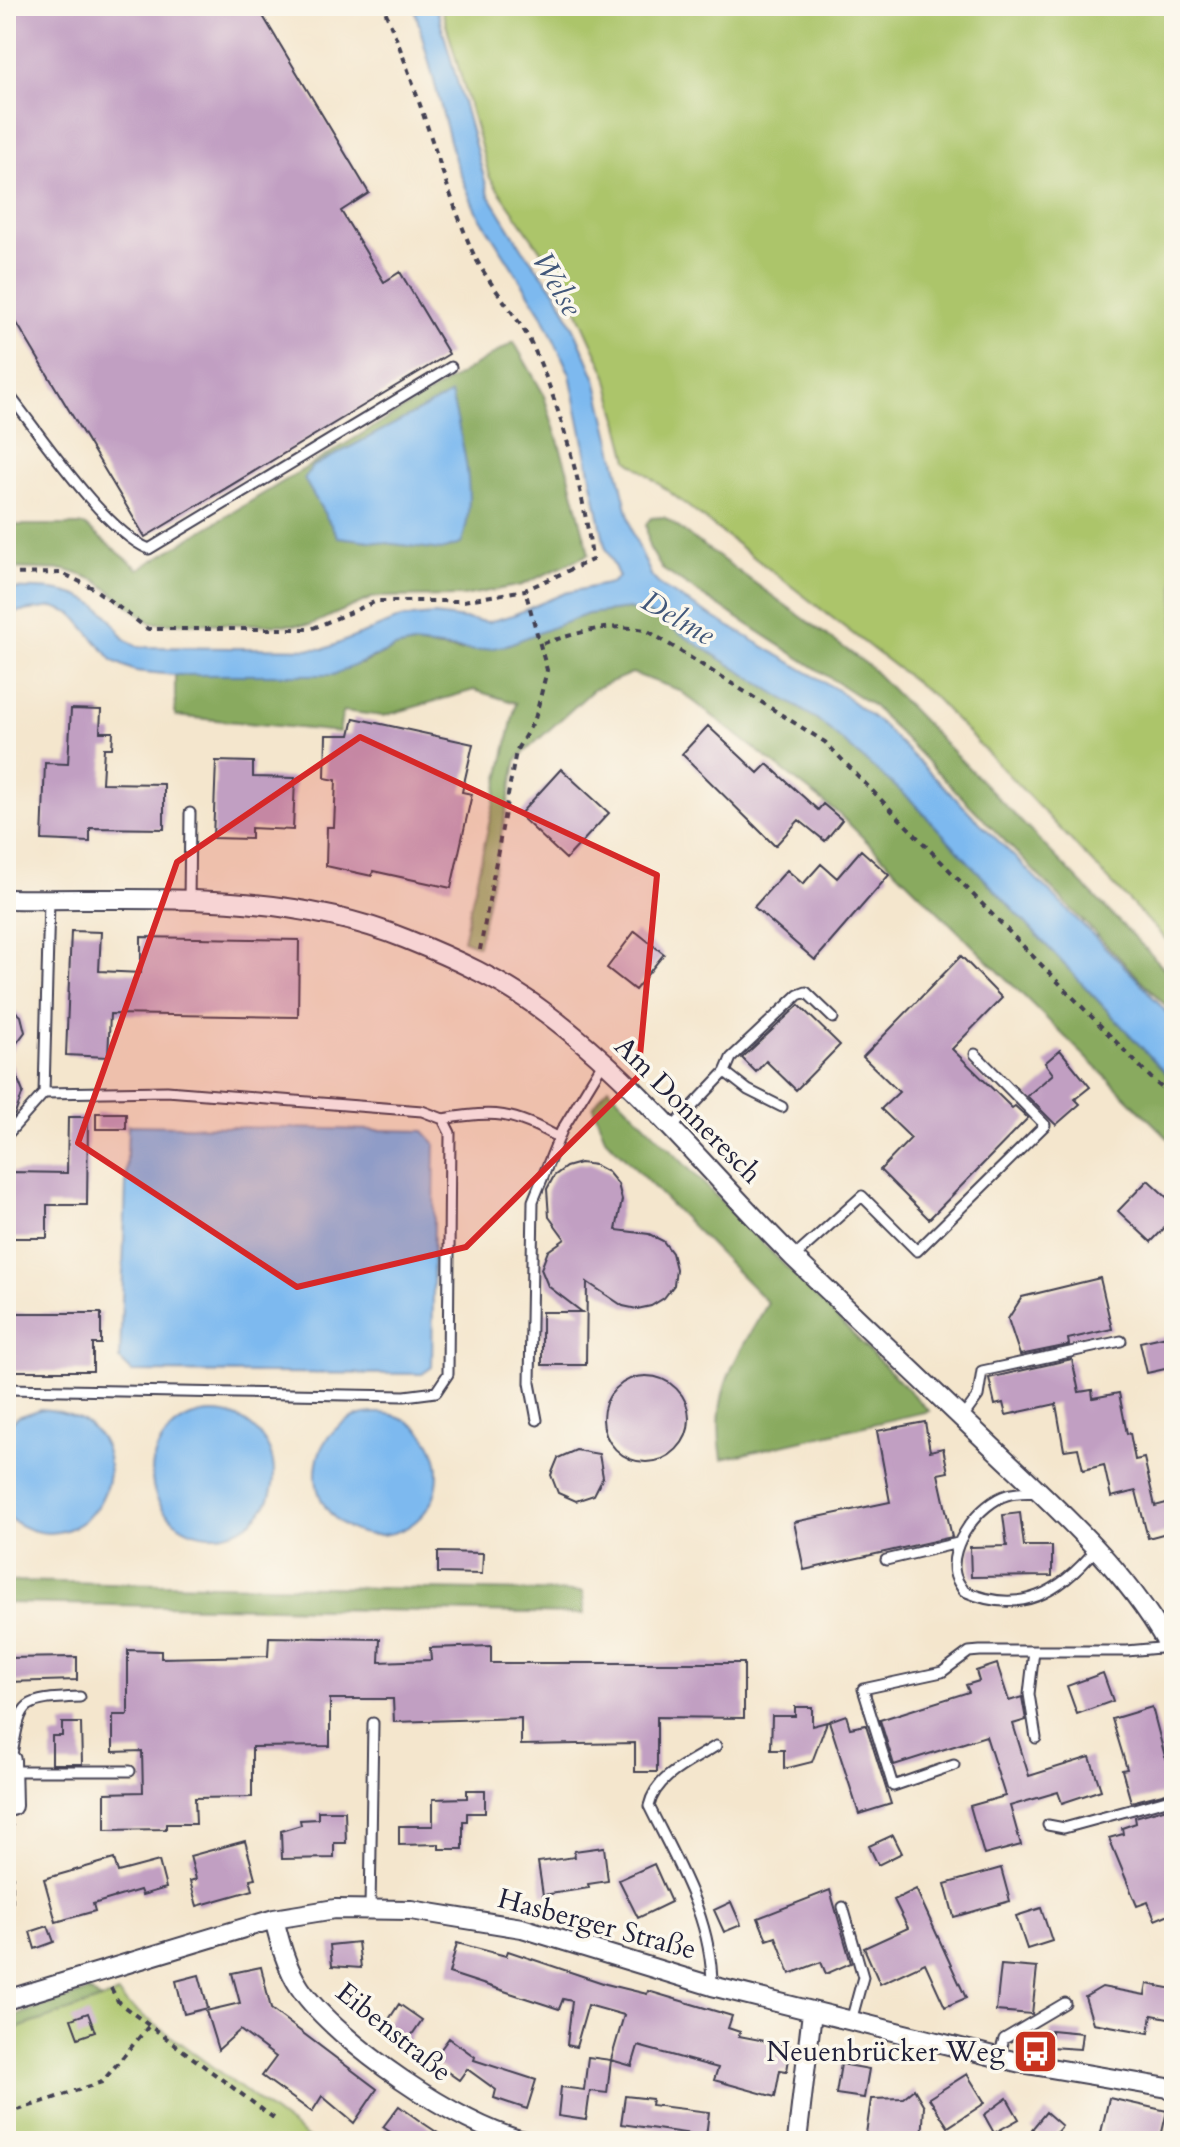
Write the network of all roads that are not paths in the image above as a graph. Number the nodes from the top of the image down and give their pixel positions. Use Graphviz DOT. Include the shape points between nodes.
graph roads {
  1 [pos="451,367"];
  2 [pos="6,391"];
  3 [pos="190,813"];
  4 [pos="6,899"];
  5 [pos="49,900"];
  6 [pos="189,902"];
  7 [pos="833,1018"];
  8 [pos="975,1054"];
  9 [pos="604,1061"];
  10 [pos="725,1072"];
  11 [pos="44,1093"];
  12 [pos="782,1107"];
  13 [pos="443,1119"];
  14 [pos="670,1130"];
  15 [pos="6,1136"];
  16 [pos="559,1138"];
  17 [pos="794,1257"];
  18 [pos="1121,1341"];
  19 [pos="6,1389"];
  20 [pos="962,1418"];
  21 [pos="537,1420"];
  22 [pos="1040,1492"];
  23 [pos="958,1543"];
  24 [pos="1096,1549"];
  25 [pos="886,1560"];
  26 [pos="1167,1626"];
  27 [pos="1034,1651"];
  28 [pos="1172,1652"];
  29 [pos="80,1697"];
  30 [pos="373,1723"];
  31 [pos="1036,1738"];
  32 [pos="716,1746"];
  33 [pos="9,1763"];
  34 [pos="954,1765"];
  35 [pos="130,1771"];
  36 [pos="1174,1798"];
  37 [pos="12,1806"];
  38 [pos="1048,1825"];
  39 [pos="843,1907"];
  40 [pos="370,1909"];
  41 [pos="274,1919"];
  42 [pos="712,1986"];
  43 [pos="9,1999"];
  44 [pos="1065,2003"];
  45 [pos="812,2012"];
  46 [pos="851,2021"];
  47 [pos="999,2057"];
  48 [pos="1174,2089"];
  49 [pos="525,2141"];
  50 [pos="797,2141"];
  1 -- 2 [label="lane" via="149,549 108,519"];
  3 -- 6 [label="lane"];
  4 -- 5 [label="street, Am Donneresch"];
  5 -- 6 [label="street, Am Donneresch"];
  5 -- 11 [label="lane"];
  6 -- 9 [label="street, Am Donneresch" via="257,903 328,914 403,937 475,969 541,1010"];
  7 -- 10 [label="lane" via="806,992 798,995 731,1058"];
  8 -- 17 [label="lane" via="1045,1125 917,1251 862,1196"];
  9 -- 14 [label="street, Am Donneresch"];
  9 -- 16 [label="lane"];
  10 -- 12 [label="lane"];
  10 -- 14 [label="lane"];
  11 -- 13 [label="lane" via="167,1091 422,1111"];
  11 -- 15 [label="lane"];
  13 -- 16 [label="lane" via="495,1114 525,1118"];
  13 -- 19 [label="lane" via="450,1133 448,1374 436,1392 405,1396"];
  14 -- 17 [label="street, Am Donneresch"];
  16 -- 21 [label="lane" via="533,1201 530,1383"];
  17 -- 20 [label="street, Am Donneresch"];
  18 -- 20 [label="lane" via="982,1371 978,1396"];
  20 -- 22 [label="street, Am Donneresch"];
  22 -- 23 [label="lane" via="1006,1495 987,1507"];
  22 -- 24 [label="street, Am Donneresch"];
  23 -- 24 [label="lane" via="955,1576 964,1591 995,1601 1038,1597 1060,1586"];
  23 -- 25 [label="lane"];
  24 -- 26 [label="street, Am Donneresch"];
  26 -- 28 [label="street, Am Donneresch"];
  27 -- 28 [label="lane"];
  27 -- 31 [label="lane" via="1029,1694"];
  27 -- 34 [label="lane" via="969,1652 942,1672 863,1689 893,1786"];
  29 -- 33 [label="lane" via="42,1699 25,1706"];
  30 -- 40 [label="lane"];
  32 -- 42 [label="lane" via="665,1778 649,1806 702,1915 712,1953"];
  33 -- 35 [label="lane"];
  33 -- 37 [label="street"];
  36 -- 38 [label="lane" via="1064,1828"];
  39 -- 46 [label="lane" via="863,1977"];
  40 -- 41 [label="street, Hasberger Straße"];
  40 -- 42 [label="street, Hasberger Straße" via="411,1910 522,1928"];
  41 -- 43 [label="street, Hasberger Straße"];
  41 -- 49 [label="street, Eibenstraße" via="285,1961 326,2019 448,2111 503,2137"];
  42 -- 45 [label="street, Hasberger Straße"];
  44 -- 47 [label="lane" via="1004,2039"];
  45 -- 46 [label="street, Hasberger Straße"];
  45 -- 50 [label="street"];
  46 -- 47 [label="street, Hasberger Straße"];
  47 -- 48 [label="street, Hasberger Straße"];
}
